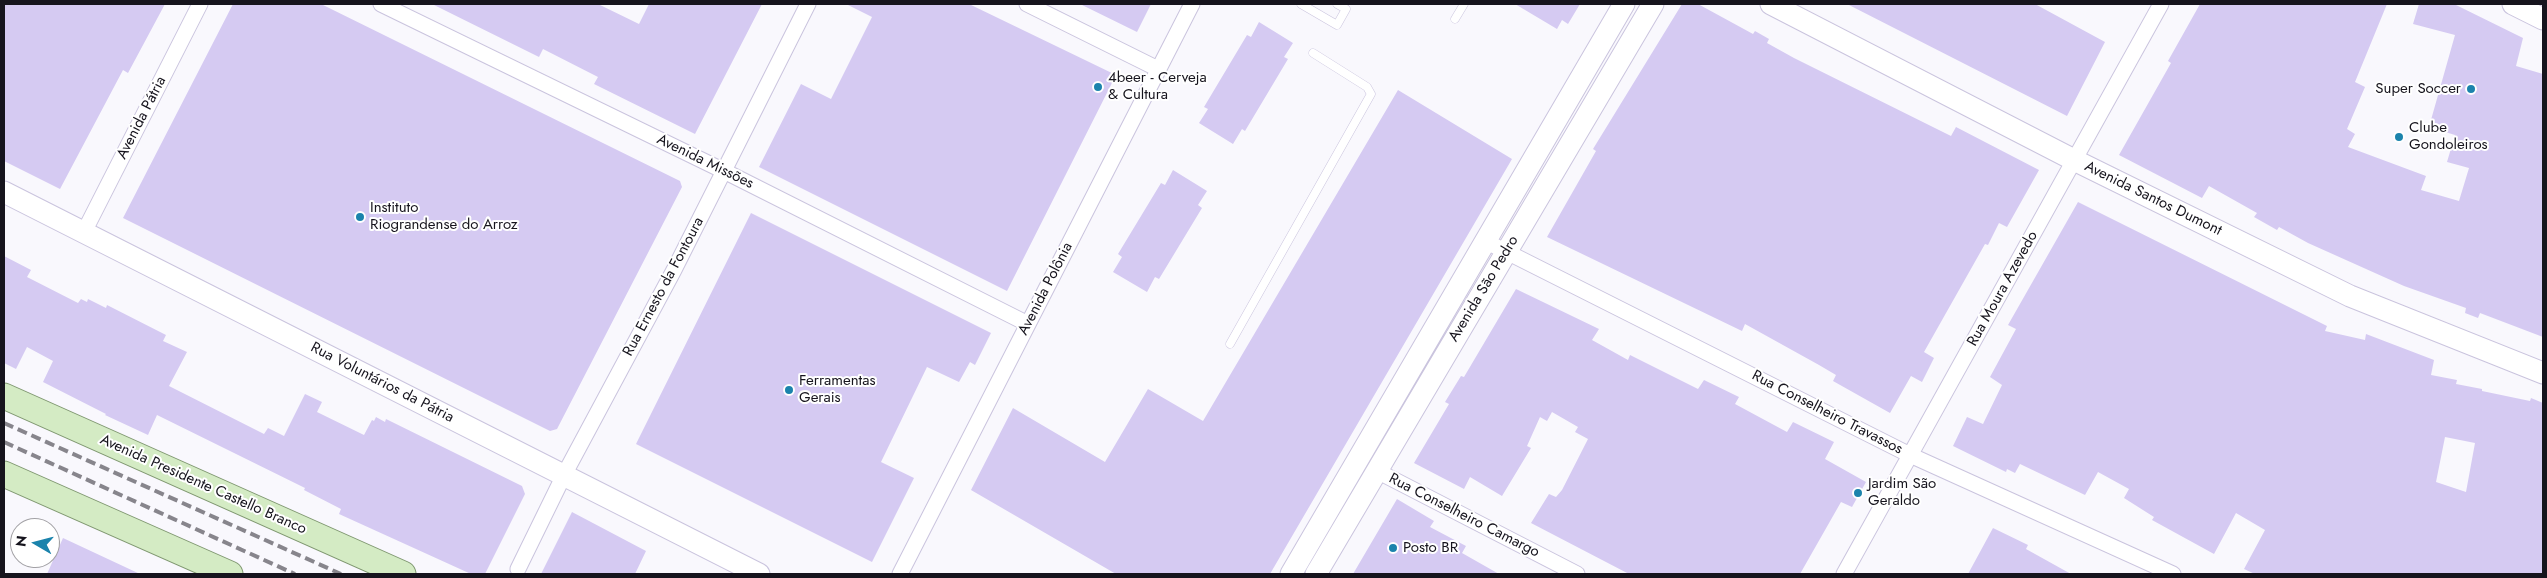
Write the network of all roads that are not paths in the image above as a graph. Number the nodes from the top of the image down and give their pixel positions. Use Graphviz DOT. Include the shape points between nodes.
graph roads {
  1 [pos="200,4"];
  2 [pos="381,4"];
  3 [pos="808,4"];
  4 [pos="1027,4"];
  5 [pos="1192,4"];
  6 [pos="1302,4"];
  7 [pos="1337,4"];
  8 [pos="1464,4"];
  9 [pos="1624,4"];
  10 [pos="1653,4"];
  11 [pos="1771,4"];
  12 [pos="2161,4"];
  13 [pos="2513,4"];
  14 [pos="1455,19"];
  15 [pos="2543,19"];
  16 [pos="1313,53"];
  17 [pos="1158,69"];
  18 [pos="2074,160"];
  19 [pos="724,171"];
  20 [pos="4,192"];
  21 [pos="84,232"];
  22 [pos="1485,241"];
  23 [pos="1506,252"];
  24 [pos="1028,324"];
  25 [pos="1230,344"];
  26 [pos="2543,373"];
  27 [pos="4,396"];
  28 [pos="1910,455"];
  29 [pos="1377,471"];
  30 [pos="4,474"];
  31 [pos="564,475"];
  32 [pos="518,569"];
  33 [pos="230,574"];
  34 [pos="402,574"];
  35 [pos="759,574"];
  36 [pos="900,574"];
  37 [pos="1291,574"];
  38 [pos="1316,574"];
  39 [pos="1577,574"];
  40 [pos="1844,574"];
  41 [pos="2173,574"];
  1 -- 21 [label="street, Avenida Pátria"];
  2 -- 19 [label="street, Avenida Missões"];
  3 -- 19 [label="street, Rua Ernesto da Fontoura"];
  4 -- 17 [label="street"];
  5 -- 17 [label="street, Avenida Polônia"];
  6 -- 7 [label="lane" via="1337,25 1346,9"];
  8 -- 14 [label="lane"];
  9 -- 22 [label="street, Avenida São Pedro"];
  10 -- 23 [label="street, Avenida São Pedro"];
  11 -- 18 [label="street, Avenida Santos Dumont"];
  12 -- 18 [label="street, Rua Moura Azevedo"];
  13 -- 15 [label="street"];
  16 -- 25 [label="lane" via="1367,87 1371,94"];
  17 -- 24 [label="street, Avenida Polônia"];
  18 -- 26 [label="street, Avenida Santos Dumont" via="2350,296"];
  18 -- 28 [label="street, Rua Moura Azevedo"];
  19 -- 24 [label="street, Avenida Missões"];
  19 -- 31 [label="street, Rua Ernesto da Fontoura"];
  20 -- 21 [label="street, Rua Voluntários da Pátria"];
  21 -- 31 [label="street, Rua Voluntários da Pátria"];
  22 -- 23 [label="street, Rua Conselheiro Travassos"];
  22 -- 37 [label="street, Avenida São Pedro"];
  23 -- 28 [label="street, Rua Conselheiro Travassos"];
  23 -- 29 [label="street, Avenida São Pedro"];
  24 -- 36 [label="street, Avenida Polônia"];
  27 -- 34 [label="main road, Avenida Presidente Castello Branco"];
  28 -- 40 [label="street, Rua Moura Azevedo"];
  28 -- 41 [label="street, Rua Conselheiro Travassos"];
  29 -- 38 [label="street, Avenida São Pedro"];
  29 -- 39 [label="street, Rua Conselheiro Camargo"];
  30 -- 33 [label="main road"];
  31 -- 32 [label="street, Rua Ernesto da Fontoura"];
  31 -- 35 [label="street, Rua Voluntários da Pátria"];
}
